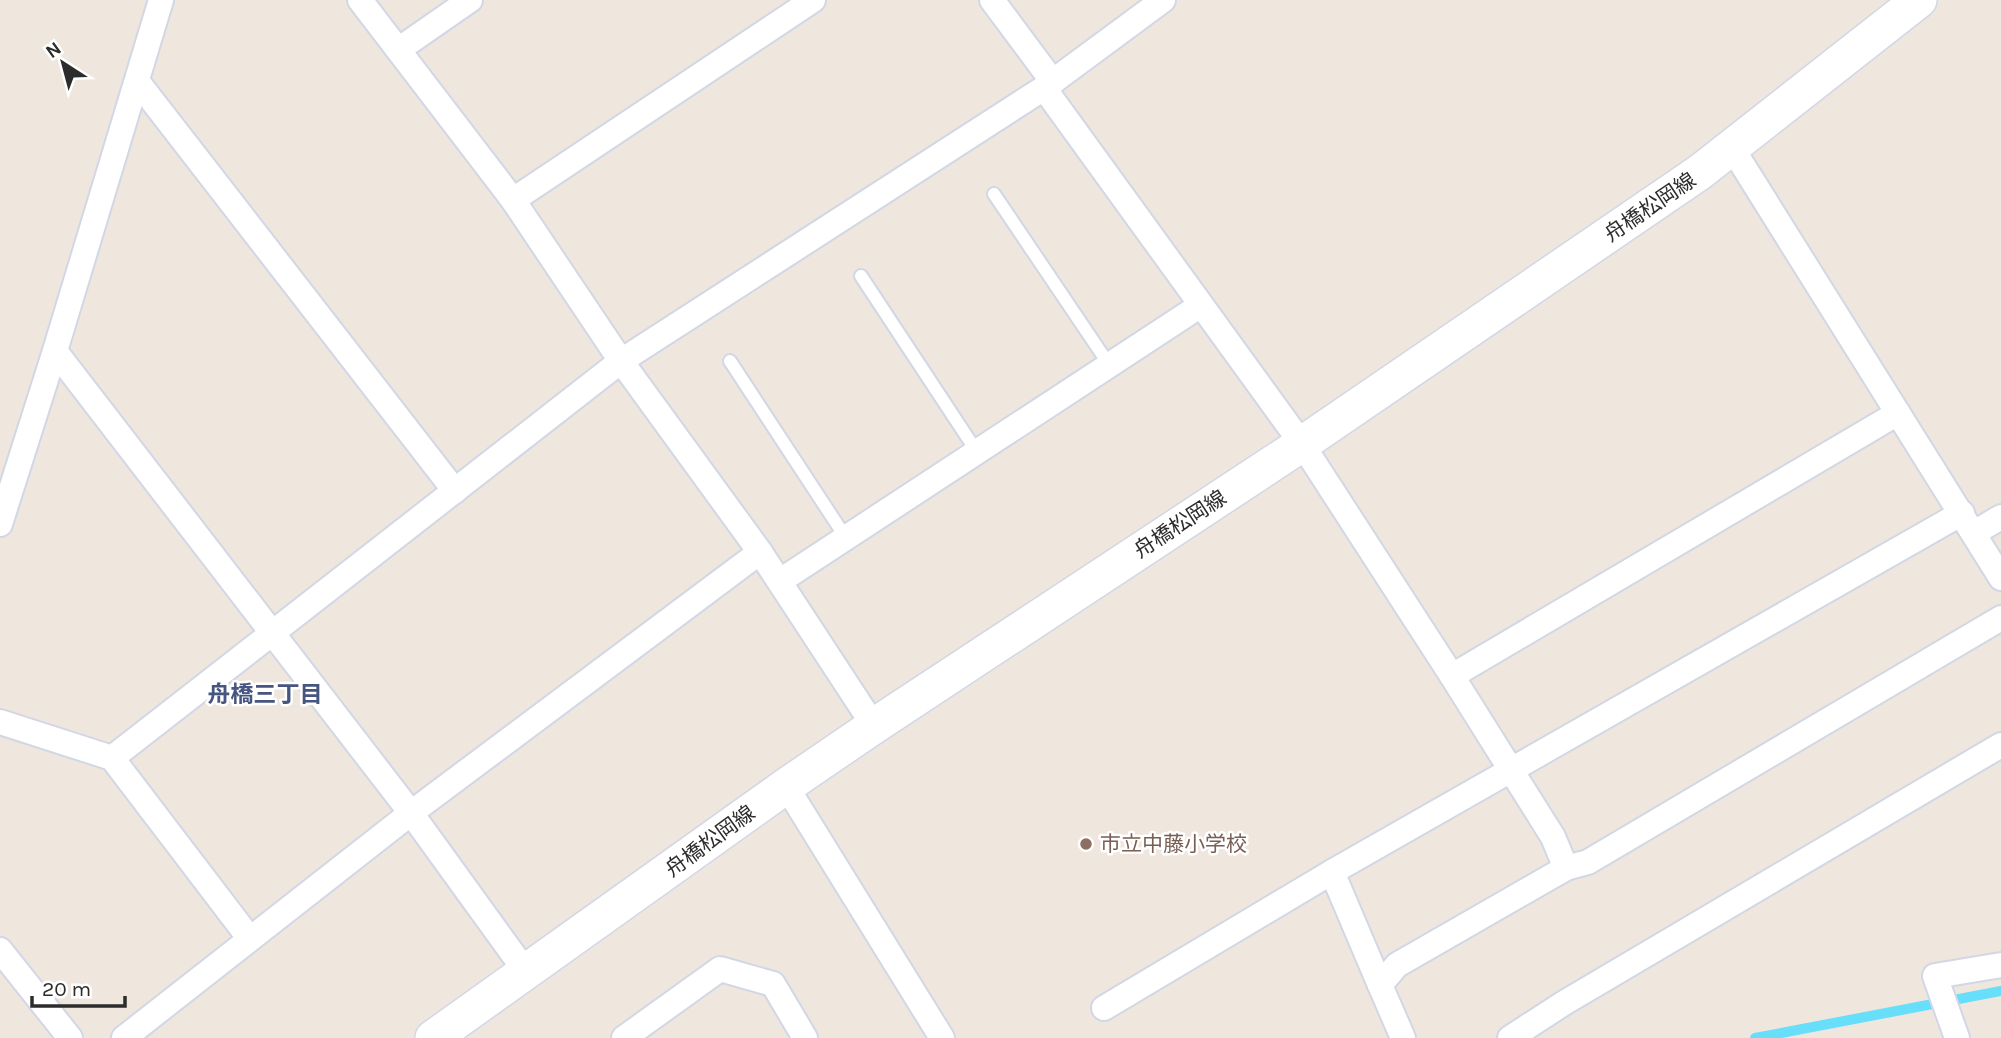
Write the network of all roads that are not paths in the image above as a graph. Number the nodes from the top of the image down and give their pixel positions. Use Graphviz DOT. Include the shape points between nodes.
graph roads {
  1 [pos="161,0"];
  2 [pos="360,0"];
  3 [pos="470,0"];
  4 [pos="813,0"];
  5 [pos="992,0"];
  6 [pos="1163,0"];
  7 [pos="1919,0"];
  8 [pos="398,50"];
  9 [pos="137,81"];
  10 [pos="1049,85"];
  11 [pos="1732,148"];
  12 [pos="994,194"];
  13 [pos="513,200"];
  14 [pos="861,275"];
  15 [pos="1201,305"];
  16 [pos="55,351"];
  17 [pos="621,361"];
  18 [pos="730,361"];
  19 [pos="1110,366"];
  20 [pos="1898,413"];
  21 [pos="1302,444"];
  22 [pos="977,452"];
  23 [pos="455,491"];
  24 [pos="2001,517"];
  25 [pos="1968,523"];
  26 [pos="0,524"];
  27 [pos="846,538"];
  28 [pos="760,552"];
  29 [pos="2001,578"];
  30 [pos="780,581"];
  31 [pos="2001,618"];
  32 [pos="273,634"];
  33 [pos="1452,676"];
  34 [pos="0,722"];
  35 [pos="874,726"];
  36 [pos="2001,745"];
  37 [pos="112,758"];
  38 [pos="1510,771"];
  39 [pos="786,786"];
  40 [pos="411,813"];
  41 [pos="1566,868"];
  42 [pos="1332,872"];
  43 [pos="250,939"];
  44 [pos="0,950"];
  45 [pos="2001,965"];
  46 [pos="526,972"];
  47 [pos="1380,985"];
  48 [pos="1104,1007"];
  49 [pos="69,1038"];
  50 [pos="124,1038"];
  51 [pos="433,1038"];
  52 [pos="624,1038"];
  53 [pos="805,1038"];
  54 [pos="942,1038"];
  55 [pos="1403,1038"];
  56 [pos="1510,1038"];
  57 [pos="1957,1038"];
  1 -- 9 [label="street"];
  2 -- 8 [label="street"];
  3 -- 8 [label="street"];
  4 -- 13 [label="street"];
  5 -- 10 [label="street"];
  6 -- 10 [label="street"];
  7 -- 11 [label="main road, 舟橋松岡線"];
  8 -- 13 [label="street"];
  9 -- 16 [label="street"];
  9 -- 23 [label="street"];
  10 -- 15 [label="street"];
  10 -- 17 [label="street"];
  11 -- 20 [label="street"];
  11 -- 21 [label="main road, 舟橋松岡線"];
  12 -- 19 [label="lane"];
  13 -- 17 [label="street"];
  14 -- 22 [label="lane"];
  15 -- 19 [label="street"];
  15 -- 21 [label="street"];
  16 -- 26 [label="street"];
  16 -- 32 [label="street"];
  17 -- 23 [label="street"];
  17 -- 28 [label="street"];
  18 -- 27 [label="lane"];
  19 -- 22 [label="street"];
  20 -- 25 [label="street"];
  20 -- 33 [label="street"];
  21 -- 33 [label="street"];
  21 -- 35 [label="main road, 舟橋松岡線"];
  22 -- 27 [label="street"];
  23 -- 32 [label="street"];
  24 -- 25 [label="street"];
  25 -- 29 [label="street"];
  25 -- 38 [label="street"];
  27 -- 30 [label="street"];
  28 -- 30 [label="street"];
  28 -- 40 [label="street"];
  30 -- 35 [label="street"];
  31 -- 41 [label="street" via="1588,862"];
  32 -- 37 [label="street"];
  32 -- 40 [label="street"];
  33 -- 38 [label="street"];
  34 -- 37 [label="street"];
  35 -- 39 [label="main road, 舟橋松岡線"];
  36 -- 56 [label="street"];
  37 -- 43 [label="street"];
  38 -- 41 [label="street" via="1553,838"];
  38 -- 42 [label="street"];
  39 -- 46 [label="main road, 舟橋松岡線"];
  39 -- 54 [label="street"];
  40 -- 43 [label="street"];
  40 -- 46 [label="street"];
  41 -- 47 [label="street" via="1397,965"];
  42 -- 47 [label="street"];
  42 -- 48 [label="street"];
  43 -- 50 [label="street"];
  44 -- 49 [label="street"];
  45 -- 57 [label="street" via="1935,976"];
  46 -- 51 [label="main road, 舟橋松岡線"];
  47 -- 55 [label="street"];
  52 -- 53 [label="street" via="720,969 773,984"];
}
